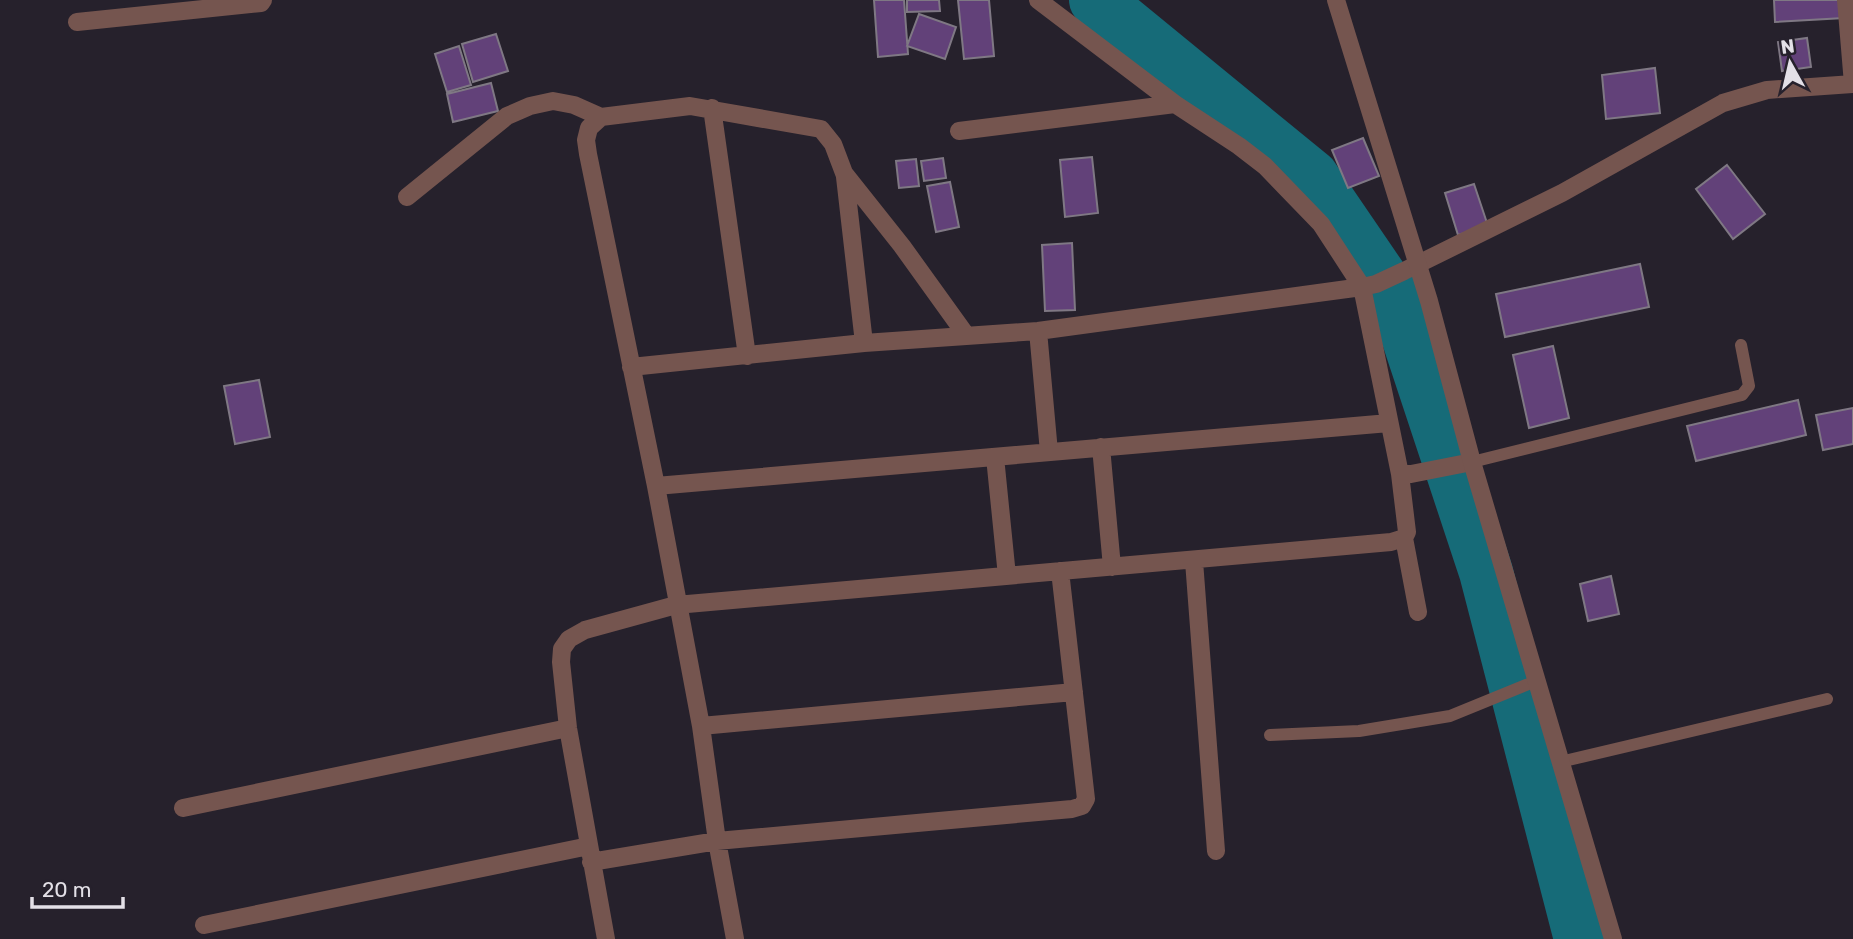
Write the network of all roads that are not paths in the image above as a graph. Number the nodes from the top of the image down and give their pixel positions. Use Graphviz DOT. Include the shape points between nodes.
graph roads {
  1 [pos="263,0"];
  2 [pos="1038,0"];
  3 [pos="1336,0"];
  4 [pos="1846,0"];
  5 [pos="174,6"];
  6 [pos="78,22"];
  7 [pos="1853,84"];
  8 [pos="1175,104"];
  9 [pos="712,108"];
  10 [pos="601,117"];
  11 [pos="960,131"];
  12 [pos="844,173"];
  13 [pos="407,197"];
  14 [pos="1411,268"];
  15 [pos="1369,286"];
  16 [pos="1038,331"];
  17 [pos="966,335"];
  18 [pos="864,343"];
  19 [pos="1741,345"];
  20 [pos="747,356"];
  21 [pos="631,367"];
  22 [pos="1389,423"];
  23 [pos="1101,447"];
  24 [pos="1049,452"];
  25 [pos="995,457"];
  26 [pos="1465,463"];
  27 [pos="1405,474"];
  28 [pos="656,485"];
  29 [pos="1404,538"];
  30 [pos="1194,561"];
  31 [pos="1112,568"];
  32 [pos="1060,571"];
  33 [pos="1007,576"];
  34 [pos="677,605"];
  35 [pos="1418,612"];
  36 [pos="1536,681"];
  37 [pos="1074,692"];
  38 [pos="1827,699"];
  39 [pos="701,726"];
  40 [pos="568,727"];
  41 [pos="1270,735"];
  42 [pos="1560,762"];
  43 [pos="183,808"];
  44 [pos="717,841"];
  45 [pos="1216,851"];
  46 [pos="590,854"];
  47 [pos="204,925"];
  48 [pos="606,939"];
  49 [pos="735,939"];
  50 [pos="1613,939"];
  1 -- 5 [label="street"];
  2 -- 8 [label="street"];
  3 -- 14 [label="street"];
  4 -- 7 [label="street"];
  5 -- 6 [label="street"];
  7 -- 14 [label="street" via="1767,90 1723,103 1562,193"];
  8 -- 11 [label="street"];
  8 -- 15 [label="street" via="1265,166 1321,224"];
  9 -- 10 [label="street" via="690,106"];
  9 -- 12 [label="street" via="821,129 833,144"];
  9 -- 20 [label="street"];
  10 -- 13 [label="street" via="553,101 530,106 507,116"];
  10 -- 21 [label="street" via="589,128 587,147"];
  12 -- 17 [label="street"];
  12 -- 18 [label="street"];
  14 -- 15 [label="street"];
  14 -- 26 [label="street"];
  15 -- 16 [label="street"];
  15 -- 22 [label="street"];
  16 -- 17 [label="street"];
  16 -- 24 [label="street"];
  17 -- 18 [label="street"];
  18 -- 20 [label="street"];
  19 -- 26 [label="lane" via="1749,386 1742,395"];
  20 -- 21 [label="street"];
  21 -- 28 [label="street"];
  22 -- 23 [label="street"];
  22 -- 27 [label="street"];
  23 -- 24 [label="street"];
  23 -- 31 [label="street"];
  24 -- 25 [label="street"];
  25 -- 28 [label="street"];
  25 -- 33 [label="street"];
  26 -- 27 [label="street"];
  26 -- 36 [label="street"];
  27 -- 29 [label="street"];
  28 -- 34 [label="street"];
  29 -- 30 [label="street"];
  29 -- 35 [label="street"];
  30 -- 31 [label="street"];
  30 -- 45 [label="street"];
  31 -- 32 [label="street"];
  32 -- 33 [label="street"];
  32 -- 37 [label="street"];
  33 -- 34 [label="street"];
  34 -- 39 [label="street"];
  34 -- 40 [label="street" via="585,630 569,639 561,662"];
  36 -- 41 [label="lane" via="1450,716 1359,731"];
  36 -- 42 [label="street"];
  37 -- 39 [label="street"];
  37 -- 44 [label="street" via="1086,799 1077,808"];
  38 -- 42 [label="lane"];
  39 -- 44 [label="street"];
  40 -- 43 [label="street"];
  40 -- 46 [label="street"];
  42 -- 50 [label="street"];
  44 -- 46 [label="street"];
  44 -- 49 [label="street"];
  46 -- 47 [label="street"];
  46 -- 48 [label="street"];
}
